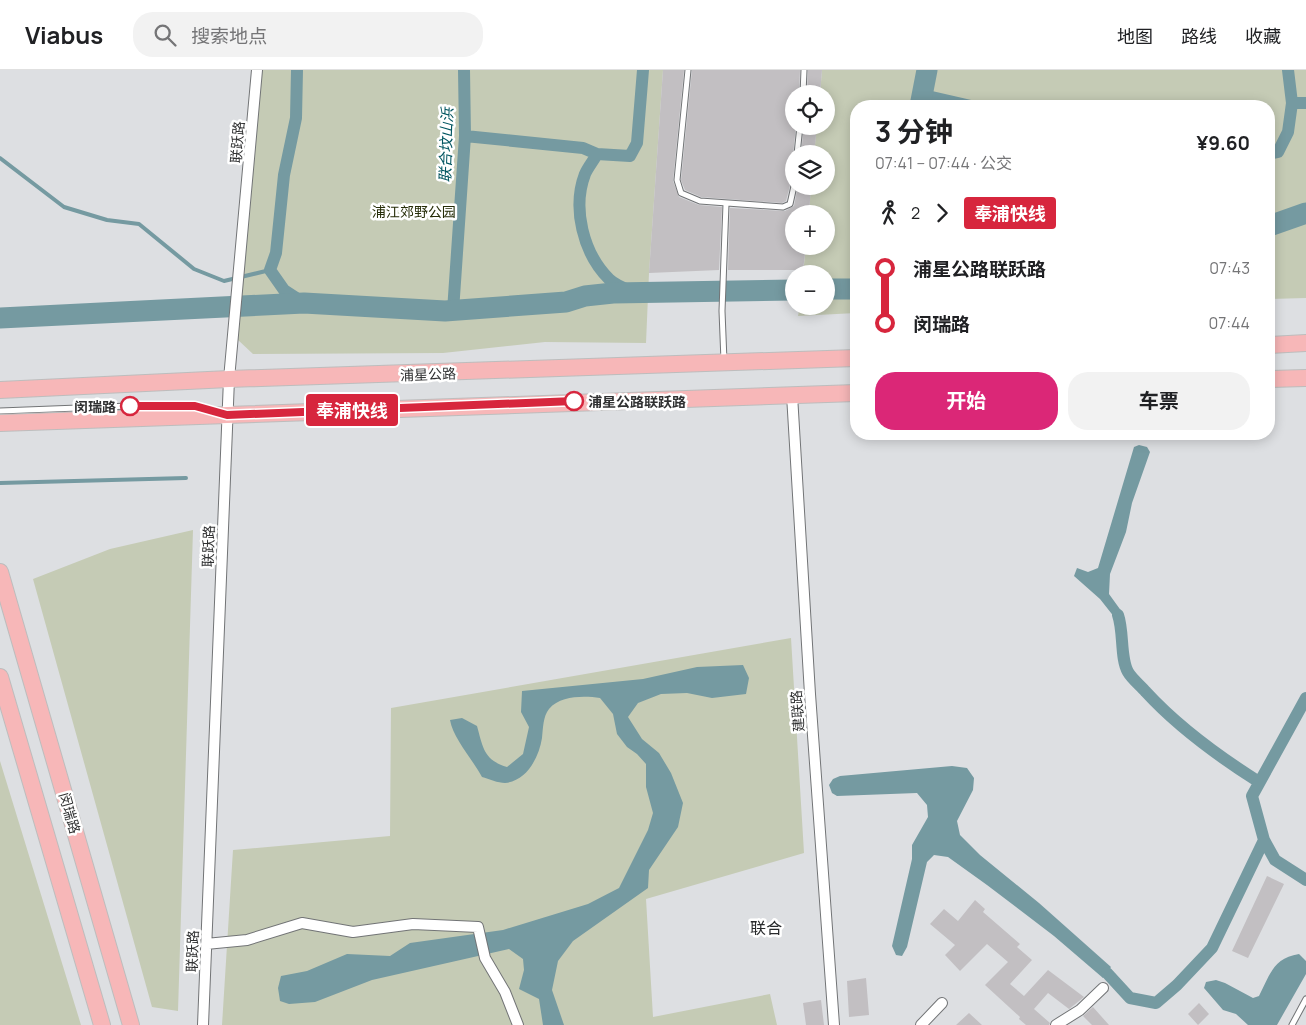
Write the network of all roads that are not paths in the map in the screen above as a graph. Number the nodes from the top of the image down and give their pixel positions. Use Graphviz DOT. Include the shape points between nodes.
graph roads {
  1 [pos="257,70"];
  2 [pos="688,70"];
  3 [pos="804,70"];
  4 [pos="803,85"];
  5 [pos="792,195"];
  6 [pos="726,204"];
  7 [pos="1306,344"];
  8 [pos="1275,345"];
  9 [pos="850,358"];
  10 [pos="724,363"];
  11 [pos="1306,378"];
  12 [pos="229,379"];
  13 [pos="1275,379"];
  14 [pos="0,390"];
  15 [pos="850,393"];
  16 [pos="792,395"];
  17 [pos="0,411"];
  18 [pos="227,415"];
  19 [pos="0,423"];
  20 [pos="0,572"];
  21 [pos="0,677"];
  22 [pos="206,944"];
  23 [pos="1103,988"];
  24 [pos="1306,999"];
  25 [pos="942,1003"];
  26 [pos="102,1025"];
  27 [pos="131,1025"];
  28 [pos="203,1025"];
  29 [pos="518,1025"];
  30 [pos="834,1025"];
  31 [pos="921,1025"];
  32 [pos="1056,1025"];
  33 [pos="1292,1025"];
  1 -- 12 [label="street, 联跃路"];
  2 -- 6 [label="lane" via="677,180 682,193 700,201"];
  3 -- 4 [label="lane"];
  5 -- 6 [label="lane" via="790,204 783,207"];
  6 -- 10 [label="lane" via="722,311"];
  7 -- 8 [label="main road"];
  9 -- 10 [label="main road, 浦星公路"];
  10 -- 12 [label="main road, 浦星公路"];
  11 -- 13 [label="main road"];
  12 -- 14 [label="main road, 浦星公路"];
  12 -- 18 [label="street, 联跃路"];
  15 -- 16 [label="main road"];
  16 -- 18 [label="main road"];
  16 -- 30 [label="street, 建联路"];
  17 -- 18 [label="lane" via="195,406"];
  18 -- 19 [label="main road"];
  18 -- 22 [label="street, 联跃路"];
  20 -- 27 [label="main road, 闵瑞路"];
  21 -- 26 [label="main road, 闵瑞路"];
  22 -- 28 [label="street, 联跃路"];
  22 -- 29 [label="street" via="247,940 302,923 353,932 413,924 478,928 485,958 505,992"];
  23 -- 32 [label="street" via="1080,1010"];
  24 -- 33 [label="lane"];
  25 -- 31 [label="street"];
}
